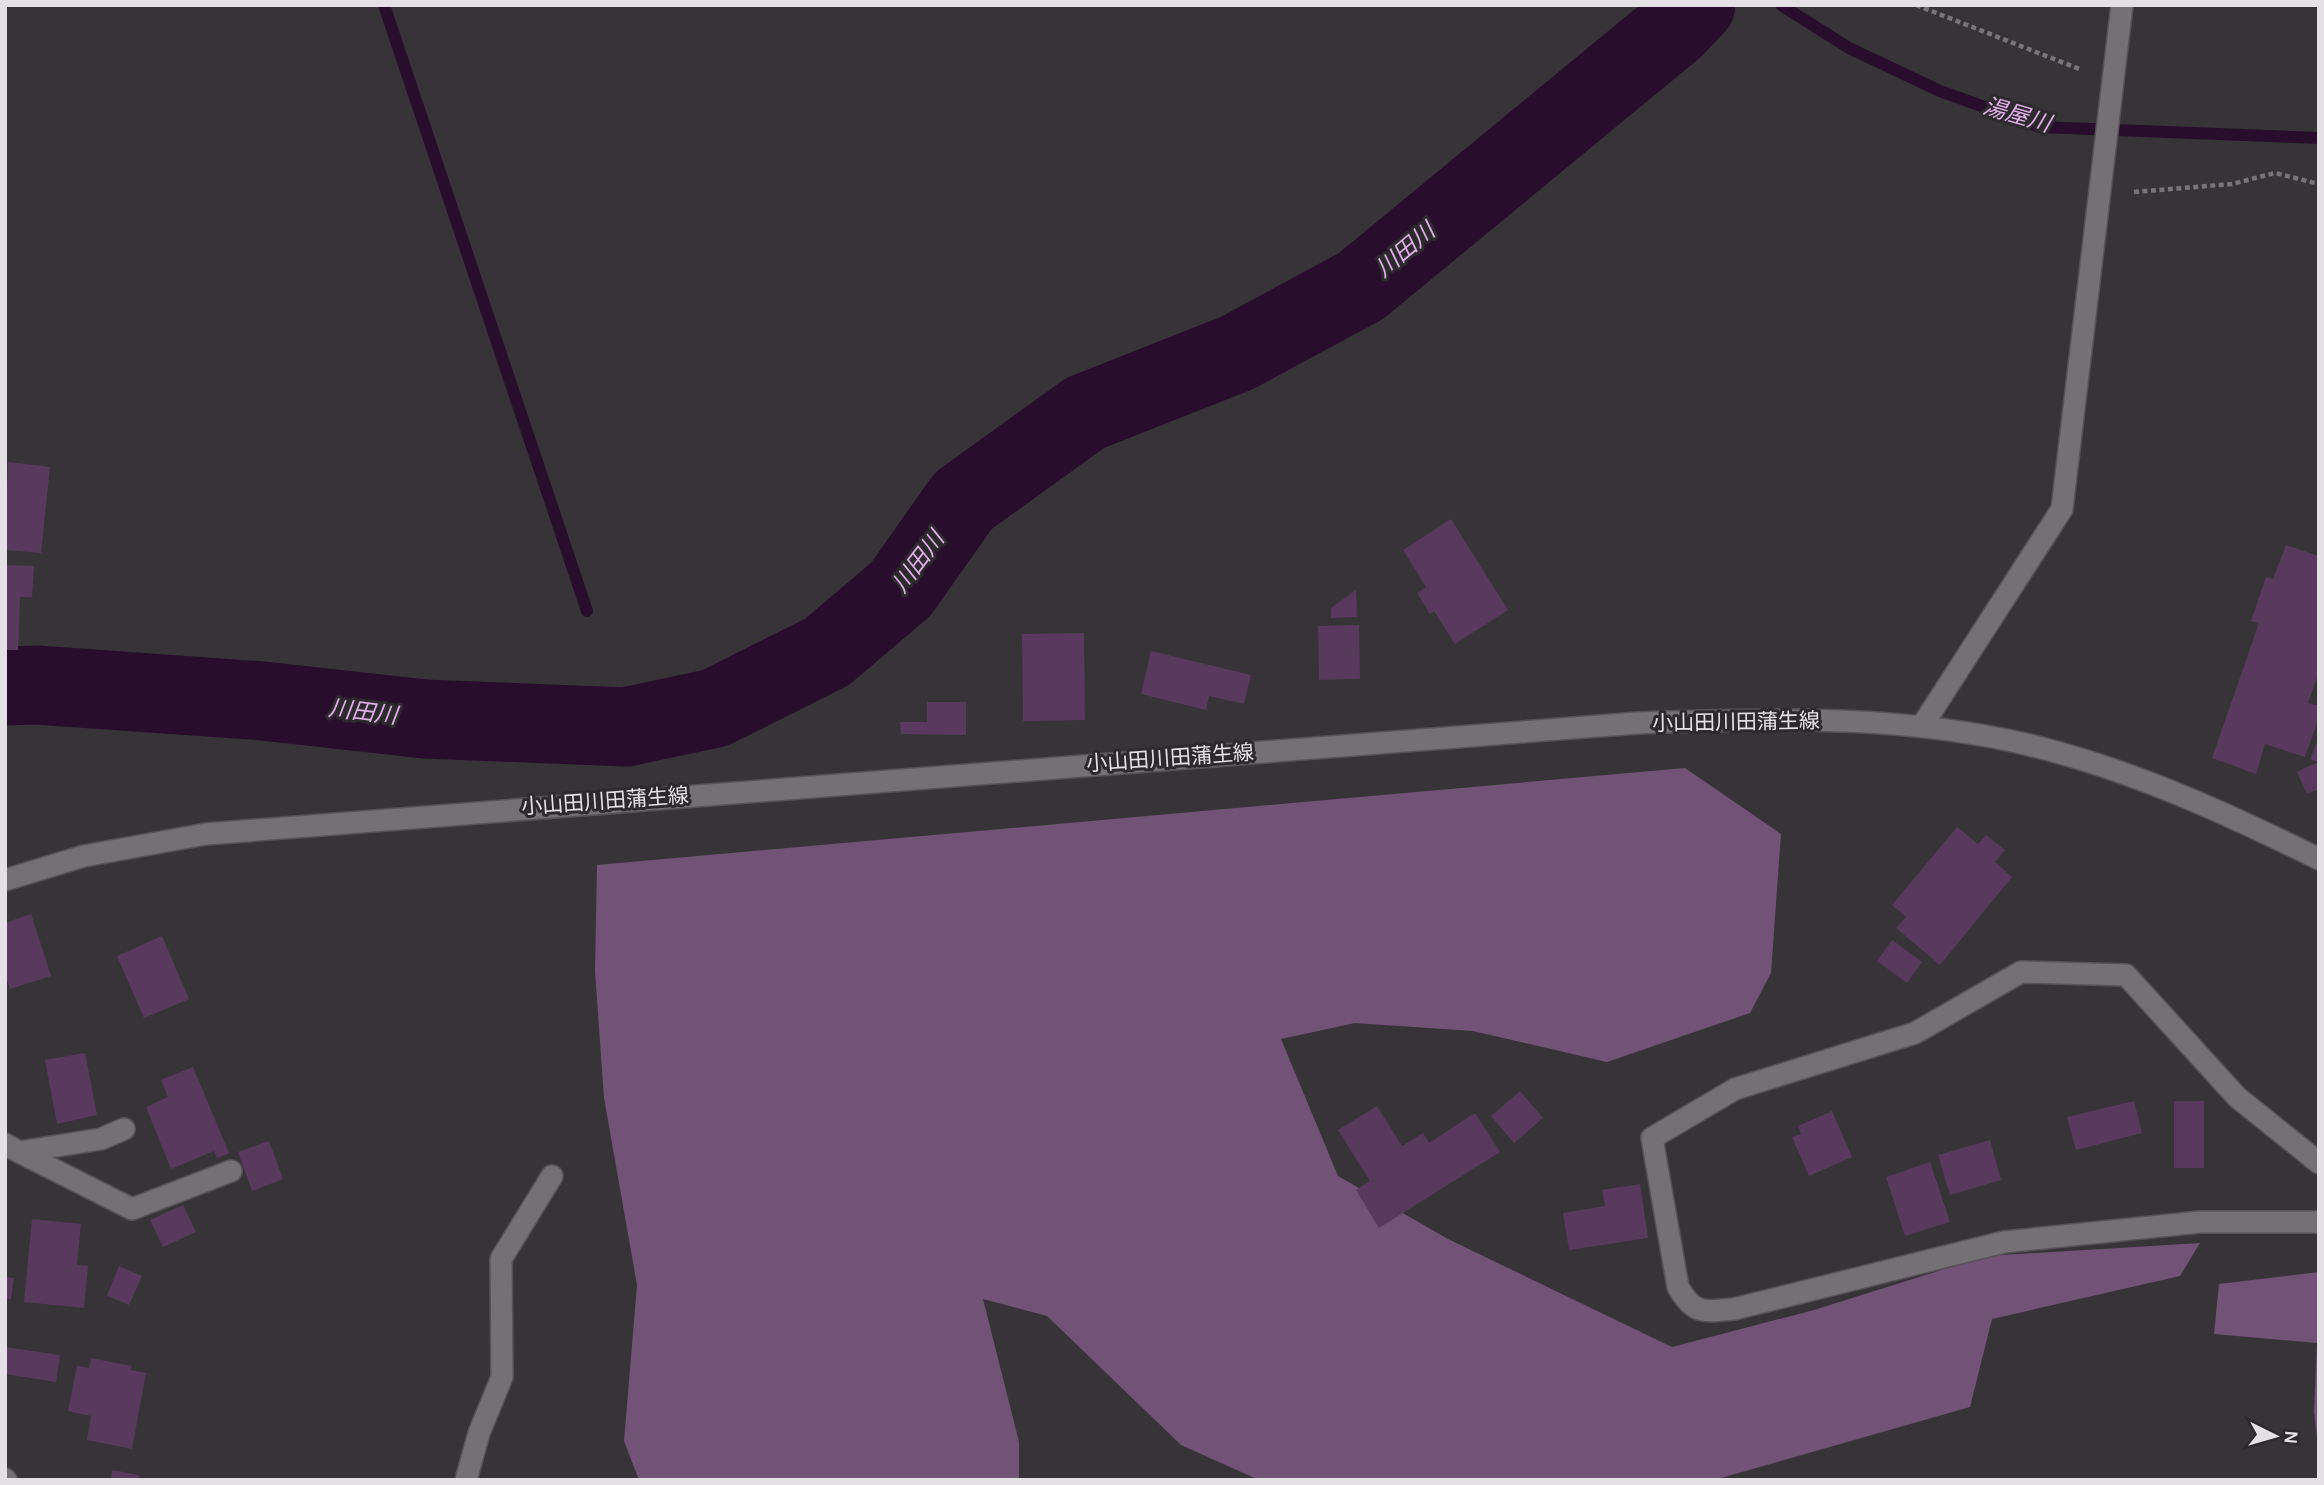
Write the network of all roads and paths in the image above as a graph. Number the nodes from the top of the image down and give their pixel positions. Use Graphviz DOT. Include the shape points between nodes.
graph roads {
  1 [pos="1916,5"];
  2 [pos="2122,5"];
  3 [pos="2112,81"];
  4 [pos="2319,184"];
  5 [pos="2099,194"];
  6 [pos="1922,726"];
  7 [pos="2319,859"];
  8 [pos="5,880"];
  9 [pos="124,1129"];
  10 [pos="12,1148"];
  11 [pos="2319,1163"];
  12 [pos="231,1171"];
  13 [pos="552,1176"];
  14 [pos="2319,1222"];
  15 [pos="466,1480"];
  1 -- 3 [label="path"];
  2 -- 3 [label="street"];
  3 -- 5 [label="street"];
  4 -- 5 [label="path" via="2276,173 2232,184"];
  5 -- 6 [label="street" via="2062,509"];
  6 -- 7 [label="street, 小山田川田蒲生線" via="2048,749 2097,765 2181,794"];
  6 -- 8 [label="street, 小山田川田蒲生線" via="1772,718 1638,723 331,822 206,834 84,856"];
  9 -- 10 [label="street" via="101,1139"];
  10 -- 12 [label="street" via="132,1209"];
  11 -- 14 [label="street" via="2237,1097 2126,975 2021,972 1915,1033 1735,1089 1652,1138 1678,1287 1688,1305 1704,1312 1734,1309 2004,1242 2200,1222"];
  13 -- 15 [label="street" via="500,1259 502,1377"];
}
